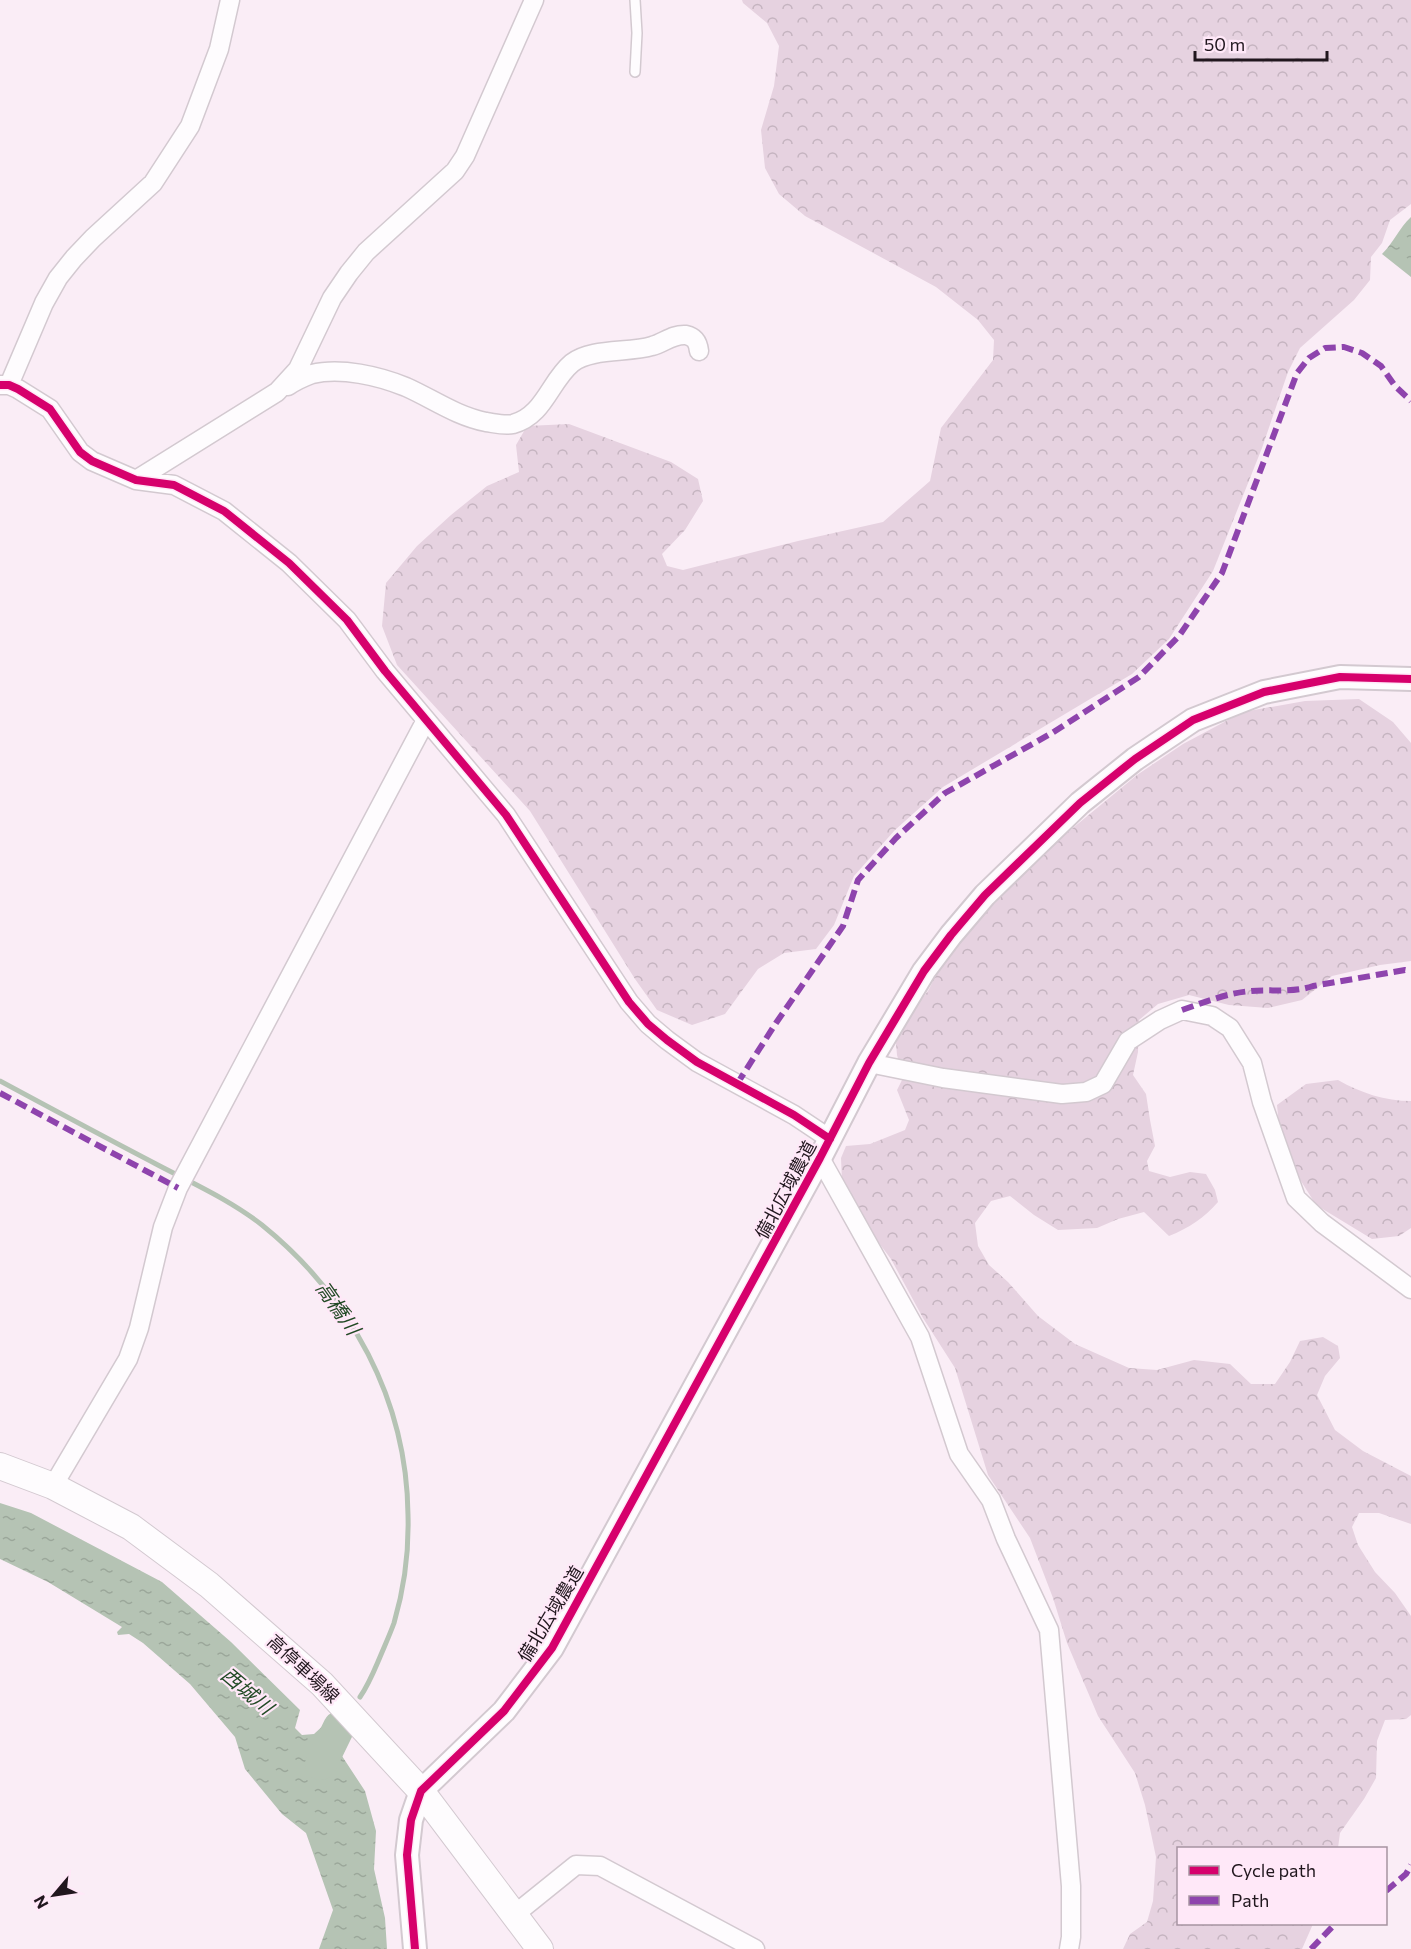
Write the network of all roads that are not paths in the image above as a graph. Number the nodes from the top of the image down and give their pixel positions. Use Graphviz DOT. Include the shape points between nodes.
graph roads {
  1 [pos="230,0"];
  2 [pos="534,0"];
  3 [pos="634,0"];
  4 [pos="635,72"];
  5 [pos="699,351"];
  6 [pos="5,385"];
  7 [pos="277,392"];
  8 [pos="136,480"];
  9 [pos="1411,680"];
  10 [pos="426,720"];
  11 [pos="869,1064"];
  12 [pos="825,1149"];
  13 [pos="1411,1289"];
  14 [pos="0,1466"];
  15 [pos="53,1486"];
  16 [pos="421,1791"];
  17 [pos="514,1915"];
  18 [pos="415,1949"];
  19 [pos="540,1949"];
  20 [pos="755,1949"];
  21 [pos="1068,1949"];
  1 -- 6 [label="street" via="219,49 189,126 153,183 93,238 58,278"];
  2 -- 7 [label="street" via="465,156 455,171 366,252 349,273 332,298 298,369"];
  3 -- 4 [label="lane"];
  5 -- 7 [label="street" via="692,337 677,335 659,345 580,358 566,370 537,410 512,424 475,420 406,387 345,372 312,374"];
  6 -- 8 [label="street" via="50,410 80,452 92,461"];
  7 -- 8 [label="street"];
  8 -- 10 [label="street" via="174,485 224,511 289,563 347,620"];
  9 -- 11 [label="street, 備北広域農道" via="1340,677 1264,692 1193,720 1135,759 1080,803 985,895 924,971"];
  10 -- 12 [label="street" via="506,815 629,1002 648,1024 697,1062 794,1114"];
  10 -- 15 [label="street" via="179,1187 163,1227 128,1359"];
  11 -- 12 [label="street, 備北広域農道"];
  11 -- 13 [label="street" via="1051,1093 1086,1092 1103,1084 1128,1041 1160,1020 1182,1010 1212,1016 1230,1028 1252,1063 1296,1198 1322,1223"];
  12 -- 16 [label="street, 備北広域農道" via="552,1648 504,1711"];
  12 -- 21 [label="street" via="920,1336 959,1454 991,1500 1049,1630 1071,1886"];
  14 -- 15 [label="main road, 高停車場線"];
  15 -- 16 [label="main road, 高停車場線" via="130,1527 208,1585 322,1684"];
  16 -- 17 [label="main road, 高停車場線"];
  16 -- 18 [label="street" via="411,1820 407,1855"];
  17 -- 19 [label="main road, 高停車場線"];
  17 -- 20 [label="street" via="576,1865 600,1866"];
}
